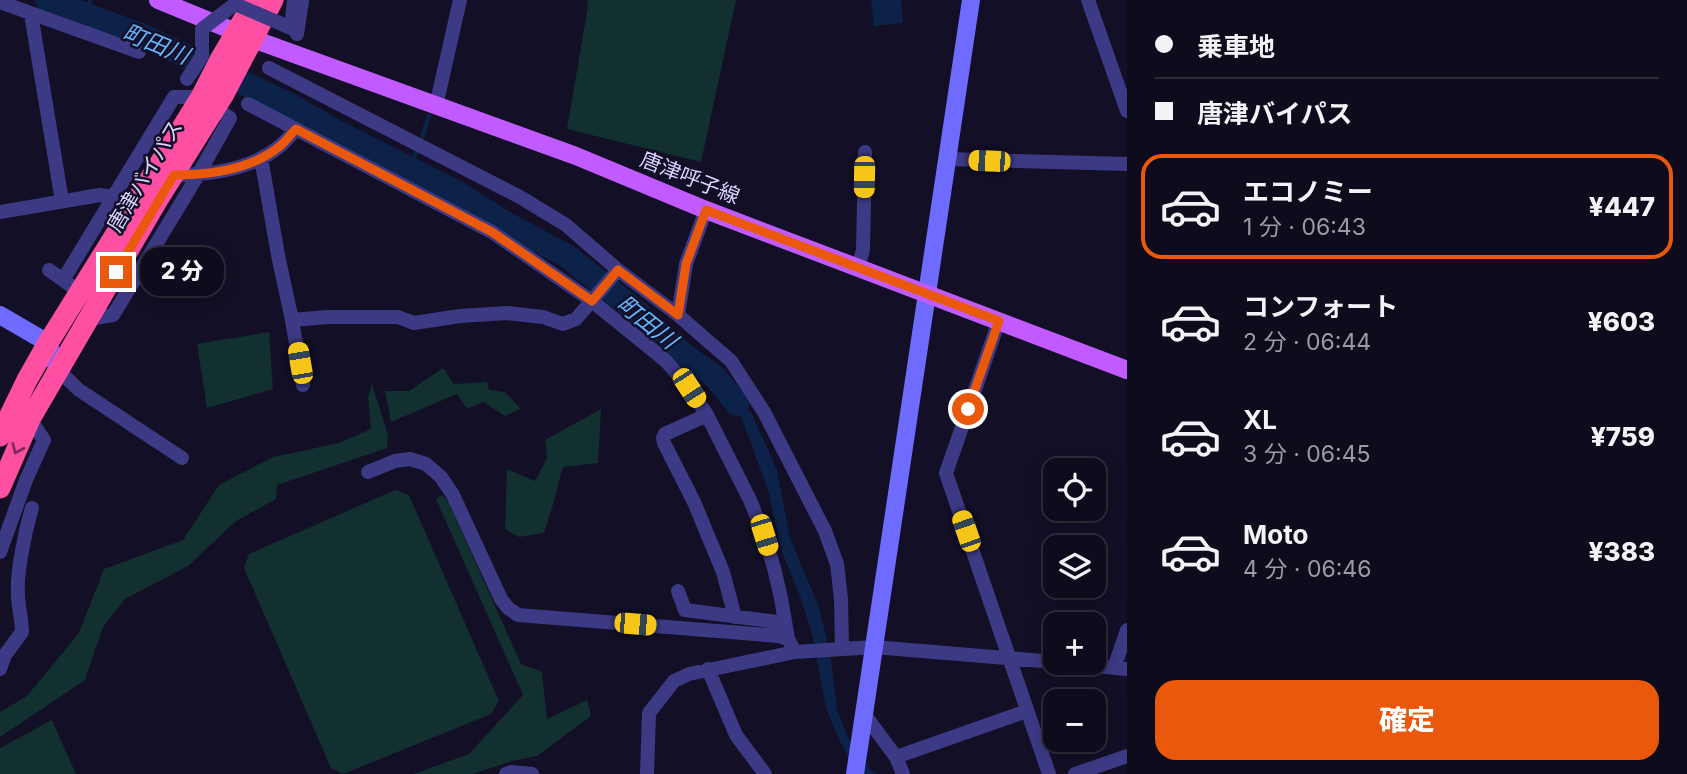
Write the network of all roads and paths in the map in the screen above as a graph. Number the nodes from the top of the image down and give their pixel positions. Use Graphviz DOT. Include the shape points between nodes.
graph roads {
  1 [pos="158,0"];
  2 [pos="274,0"];
  3 [pos="296,0"];
  4 [pos="460,0"];
  5 [pos="971,0"];
  6 [pos="1088,0"];
  7 [pos="237,1"];
  8 [pos="0,2"];
  9 [pos="31,14"];
  10 [pos="297,34"];
  11 [pos="244,36"];
  12 [pos="139,52"];
  13 [pos="269,68"];
  14 [pos="187,79"];
  15 [pos="212,96"];
  16 [pos="248,104"];
  17 [pos="436,106"];
  18 [pos="1127,111"];
  19 [pos="296,129"];
  20 [pos="865,152"];
  21 [pos="261,158"];
  22 [pos="947,159"];
  23 [pos="1127,164"];
  24 [pos="174,175"];
  25 [pos="198,175"];
  26 [pos="114,197"];
  27 [pos="62,201"];
  28 [pos="135,202"];
  29 [pos="706,210"];
  30 [pos="0,212"];
  31 [pos="858,268"];
  32 [pos="49,270"];
  33 [pos="618,270"];
  34 [pos="71,286"];
  35 [pos="927,294"];
  36 [pos="592,301"];
  37 [pos="0,315"];
  38 [pos="678,315"];
  39 [pos="89,319"];
  40 [pos="292,320"];
  41 [pos="999,321"];
  42 [pos="48,344"];
  43 [pos="58,370"];
  44 [pos="1127,370"];
  45 [pos="303,385"];
  46 [pos="14,414"];
  47 [pos="707,415"];
  48 [pos="0,436"];
  49 [pos="182,458"];
  50 [pos="368,471"];
  51 [pos="0,488"];
  52 [pos="32,508"];
  53 [pos="0,552"];
  54 [pos="678,591"];
  55 [pos="735,617"];
  56 [pos="785,624"];
  57 [pos="1127,630"];
  58 [pos="791,645"];
  59 [pos="874,646"];
  60 [pos="842,648"];
  61 [pos="1009,658"];
  62 [pos="1043,662"];
  63 [pos="1120,668"];
  64 [pos="0,669"];
  65 [pos="708,669"];
  66 [pos="1027,711"];
  67 [pos="863,719"];
  68 [pos="1127,756"];
  69 [pos="896,757"];
  70 [pos="506,774"];
  71 [pos="531,774"];
  72 [pos="648,774"];
  73 [pos="765,774"];
  74 [pos="855,774"];
  75 [pos="903,774"];
  76 [pos="1049,774"];
  77 [pos="1075,774"];
  1 -- 11 [label="main road, 唐津呼子線"];
  2 -- 11 [label="highway, 唐津バイパス"];
  3 -- 7 [label="street, bridge" via="291,28"];
  3 -- 10 [label="street" via="302,1"];
  4 -- 17 [label="street"];
  5 -- 22 [label="street"];
  6 -- 18 [label="street"];
  7 -- 11 [label="highway, 唐津バイパス"];
  7 -- 14 [label="street, bridge" via="202,29 202,56"];
  8 -- 9 [label="street"];
  9 -- 12 [label="street"];
  9 -- 27 [label="street"];
  11 -- 15 [label="highway, 唐津バイパス"];
  11 -- 17 [label="main road, 唐津呼子線"];
  13 -- 33 [label="street" via="520,197 566,225"];
  15 -- 24 [label="highway, 唐津バイパス"];
  15 -- 25 [label="street" via="230,118"];
  15 -- 26 [label="street" via="174,97"];
  15 -- 28 [label="highway, 唐津バイパス"];
  16 -- 19 [label="street"];
  17 -- 29 [label="main road, 唐津呼子線" via="576,156"];
  19 -- 21 [label="street"];
  19 -- 36 [label="street" via="492,232"];
  20 -- 31 [label="street" via="863,250"];
  21 -- 25 [label="street"];
  21 -- 40 [label="street"];
  22 -- 23 [label="street"];
  22 -- 35 [label="street"];
  24 -- 25 [label="street"];
  24 -- 39 [label="highway, 唐津バイパス"];
  25 -- 39 [label="street" via="113,315"];
  26 -- 27 [label="street"];
  26 -- 28 [label="street"];
  26 -- 34 [label="street"];
  27 -- 30 [label="street"];
  28 -- 34 [label="highway, 唐津バイパス"];
  29 -- 31 [label="main road, 唐津呼子線"];
  29 -- 38 [label="street" via="686,264"];
  31 -- 35 [label="main road, 唐津呼子線"];
  32 -- 34 [label="street"];
  33 -- 36 [label="street"];
  33 -- 38 [label="street"];
  34 -- 42 [label="highway, 唐津バイパス"];
  35 -- 41 [label="main road, 唐津呼子線"];
  35 -- 59 [label="street"];
  36 -- 40 [label="street" via="576,319 563,324 507,313 414,323 398,317"];
  36 -- 47 [label="street" via="666,361"];
  37 -- 42 [label="street"];
  38 -- 60 [label="street" via="731,361 764,412 825,531 837,564"];
  39 -- 43 [label="highway, 唐津バイパス"];
  40 -- 45 [label="street"];
  41 -- 44 [label="main road, 唐津呼子線"];
  41 -- 61 [label="street" via="946,473"];
  42 -- 43 [label="street"];
  42 -- 46 [label="highway, 唐津バイパス"];
  43 -- 46 [label="highway, 唐津バイパス"];
  43 -- 49 [label="street" via="79,390"];
  46 -- 48 [label="highway, 唐津バイパス"];
  46 -- 51 [label="highway, 唐津バイパス, one-way"];
  46 -- 53 [label="street" via="44,440"];
  47 -- 55 [label="street" via="663,438 723,572"];
  47 -- 56 [label="street" via="764,535"];
  50 -- 58 [label="street" via="410,459 426,464 441,477 501,599 518,615 779,636"];
  52 -- 64 [label="street" via="18,580 22,632"];
  54 -- 55 [label="street" via="685,610"];
  55 -- 56 [label="street"];
  56 -- 58 [label="street"];
  57 -- 63 [label="street"];
  58 -- 60 [label="street"];
  58 -- 65 [label="street"];
  59 -- 60 [label="street"];
  59 -- 61 [label="street"];
  59 -- 67 [label="street"];
  61 -- 62 [label="street"];
  61 -- 66 [label="street"];
  65 -- 72 [label="street" via="674,681 649,713"];
  65 -- 73 [label="street" via="736,735"];
  66 -- 69 [label="street"];
  66 -- 76 [label="street"];
  67 -- 69 [label="street"];
  67 -- 74 [label="street"];
  68 -- 77 [label="street"];
  69 -- 75 [label="street"];
  70 -- 71 [label="street"];
}
